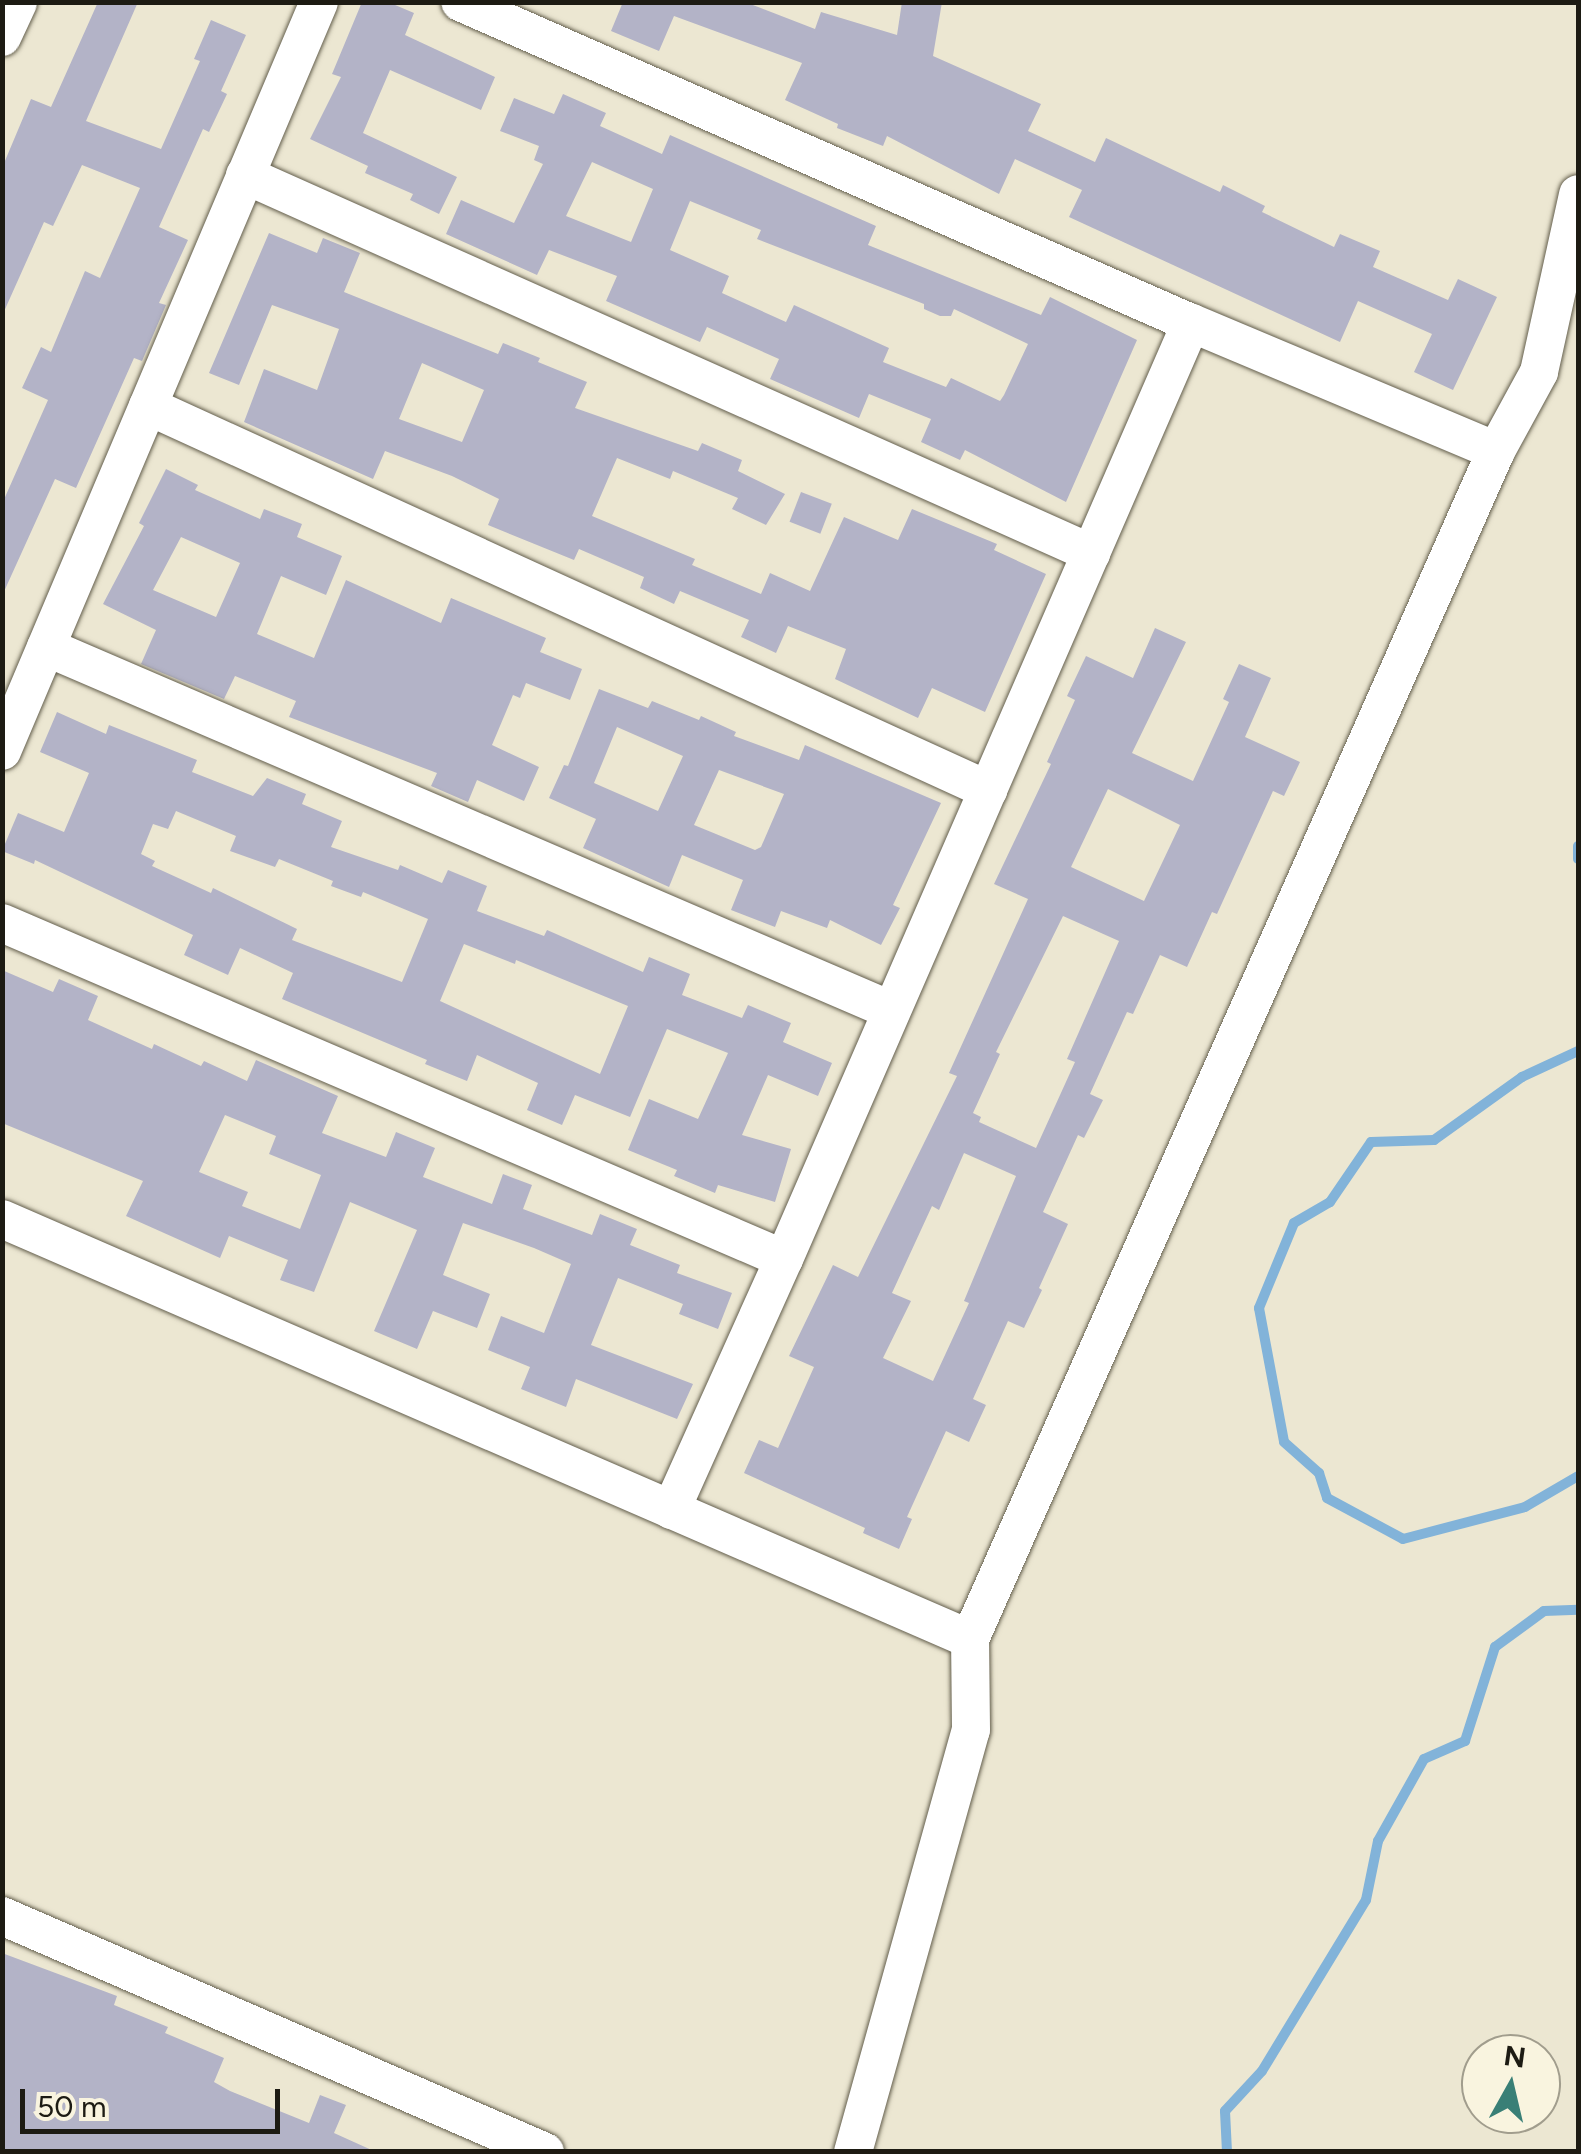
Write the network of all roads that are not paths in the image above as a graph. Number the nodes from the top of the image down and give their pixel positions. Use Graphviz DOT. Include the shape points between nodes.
graph roads {
  1 [pos="18,2"];
  2 [pos="319,2"];
  3 [pos="460,2"];
  4 [pos="2,37"];
  5 [pos="245,176"];
  6 [pos="1578,194"];
  7 [pos="1191,323"];
  8 [pos="148,406"];
  9 [pos="1496,451"];
  10 [pos="1091,554"];
  11 [pos="46,647"];
  12 [pos="2,751"];
  13 [pos="988,790"];
  14 [pos="2,923"];
  15 [pos="890,1010"];
  16 [pos="2,1220"];
  17 [pos="784,1259"];
  18 [pos="671,1510"];
  19 [pos="970,1639"];
  20 [pos="2,1916"];
  21 [pos="545,2152"];
  22 [pos="853,2152"];
  1 -- 4 [label="street"];
  2 -- 5 [label="street"];
  3 -- 7 [label="street"];
  5 -- 8 [label="street"];
  5 -- 10 [label="street"];
  6 -- 9 [label="street" via="1539,372"];
  7 -- 9 [label="street"];
  7 -- 10 [label="street"];
  8 -- 11 [label="street"];
  8 -- 13 [label="street"];
  9 -- 19 [label="street"];
  10 -- 13 [label="street"];
  11 -- 12 [label="street"];
  11 -- 15 [label="street"];
  13 -- 15 [label="street"];
  14 -- 17 [label="street"];
  15 -- 17 [label="street"];
  16 -- 18 [label="street"];
  17 -- 18 [label="street"];
  18 -- 19 [label="street"];
  19 -- 22 [label="street" via="971,1730"];
  20 -- 21 [label="street"];
}
